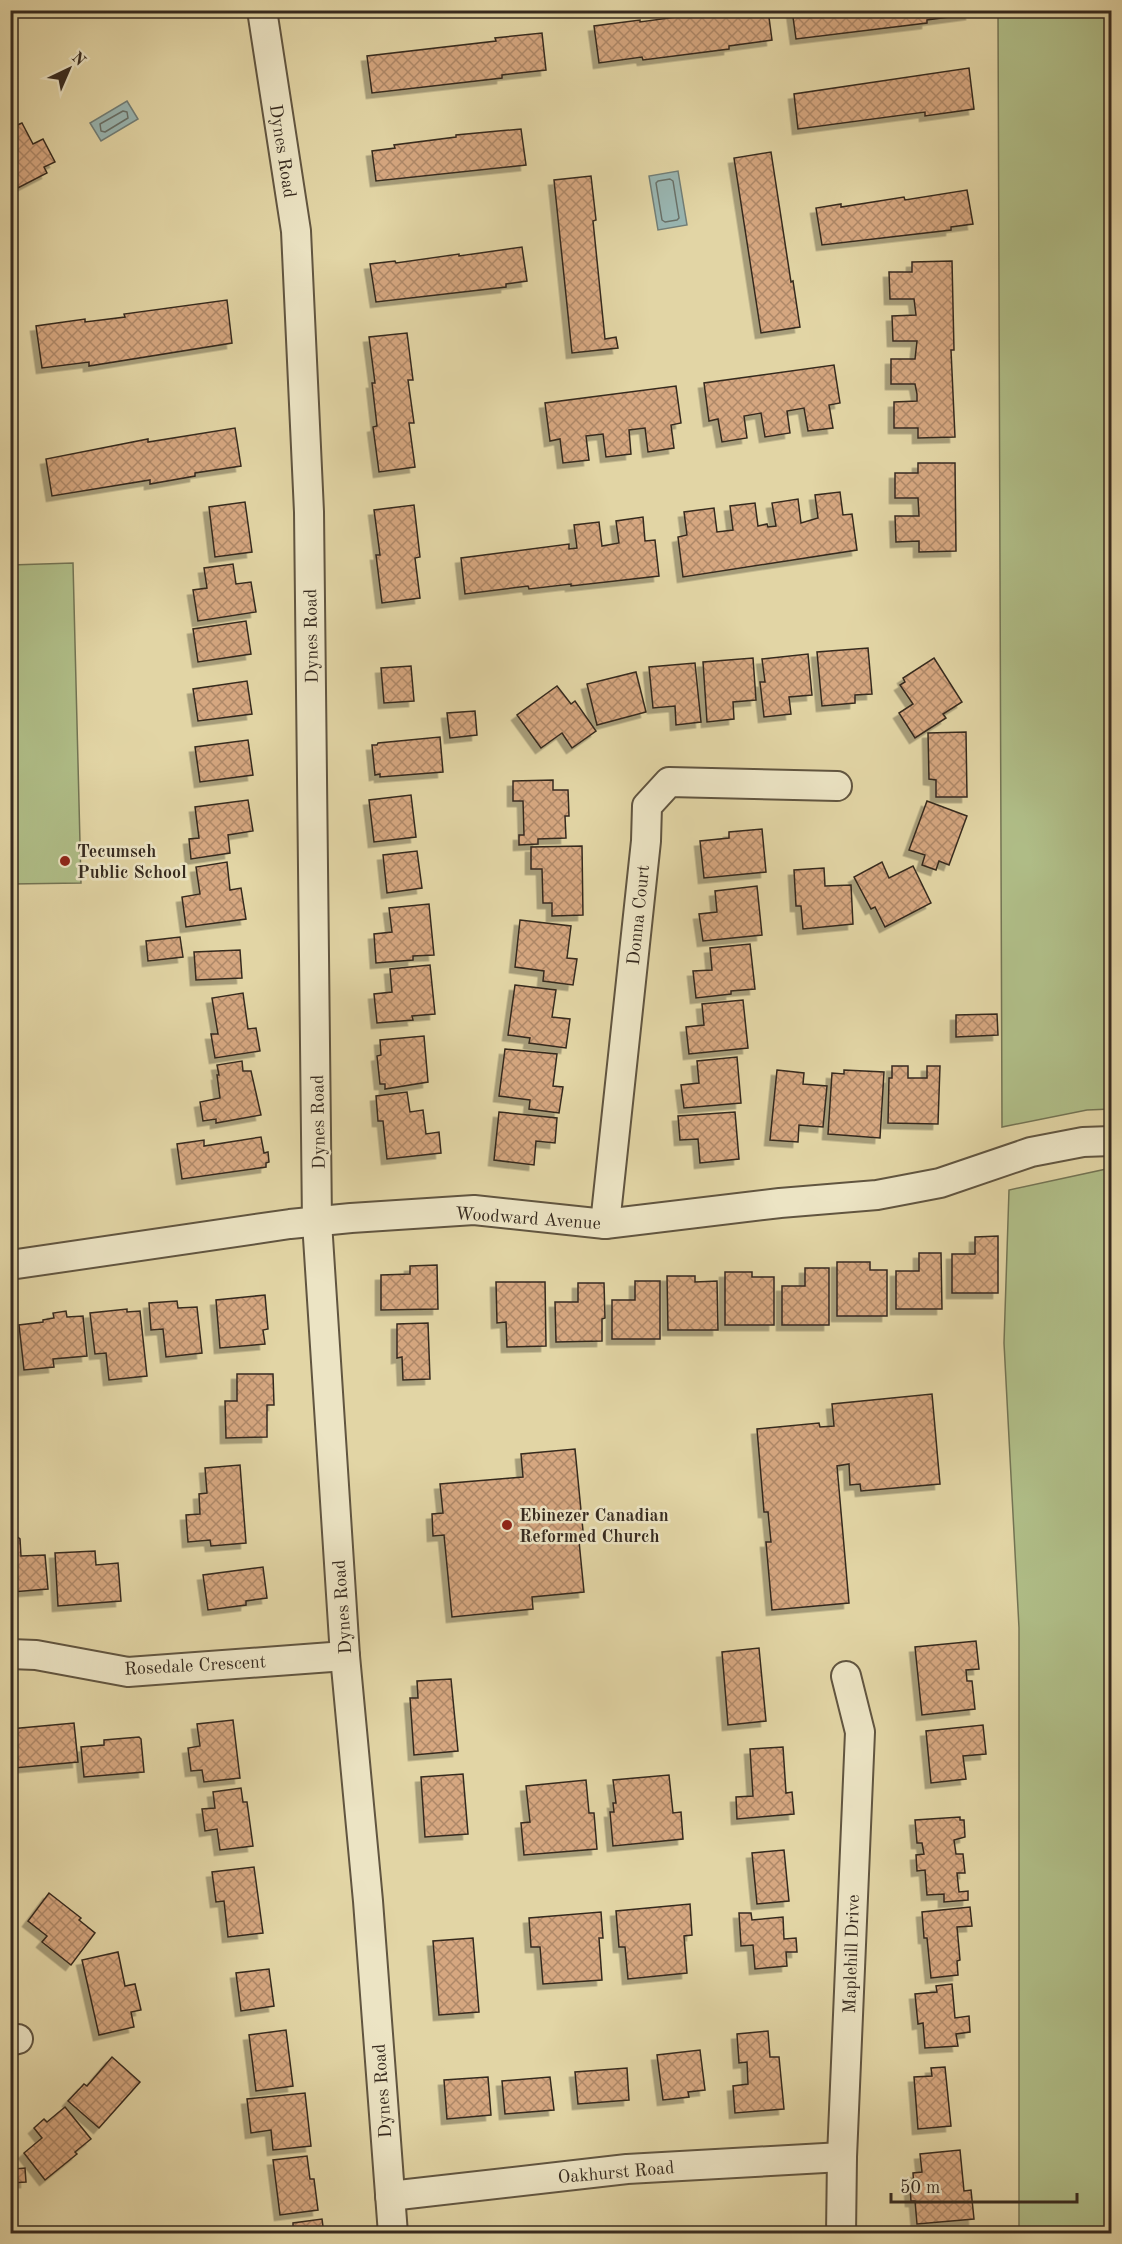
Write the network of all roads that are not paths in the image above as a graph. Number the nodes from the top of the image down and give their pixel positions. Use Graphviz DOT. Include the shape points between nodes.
graph roads {
  1 [pos="262,10"];
  2 [pos="837,786"];
  3 [pos="1112,1141"];
  4 [pos="317,1222"];
  5 [pos="605,1224"];
  6 [pos="10,1265"];
  7 [pos="10,1654"];
  8 [pos="345,1656"];
  9 [pos="846,1676"];
  10 [pos="842,2157"];
  11 [pos="390,2196"];
  12 [pos="393,2234"];
  13 [pos="842,2234"];
  1 -- 4 [label="street, Dynes Road" via="296,231 308,489"];
  2 -- 5 [label="street, Donna Court" via="669,782 646,806 646,841"];
  3 -- 5 [label="street, Woodward Avenue" via="1031,1152 940,1183 877,1195"];
  4 -- 5 [label="street, Woodward Avenue" via="474,1210"];
  4 -- 6 [label="street, Woodward Avenue"];
  4 -- 8 [label="street, Dynes Road"];
  7 -- 8 [label="street, Rosedale Crescent" via="128,1672"];
  8 -- 11 [label="street, Dynes Road"];
  9 -- 10 [label="street, Maplehill Drive" via="860,1732"];
  10 -- 11 [label="street, Oakhurst Road" via="627,2169"];
  10 -- 13 [label="street, Maplehill Drive"];
  11 -- 12 [label="street, Dynes Road"];
}
